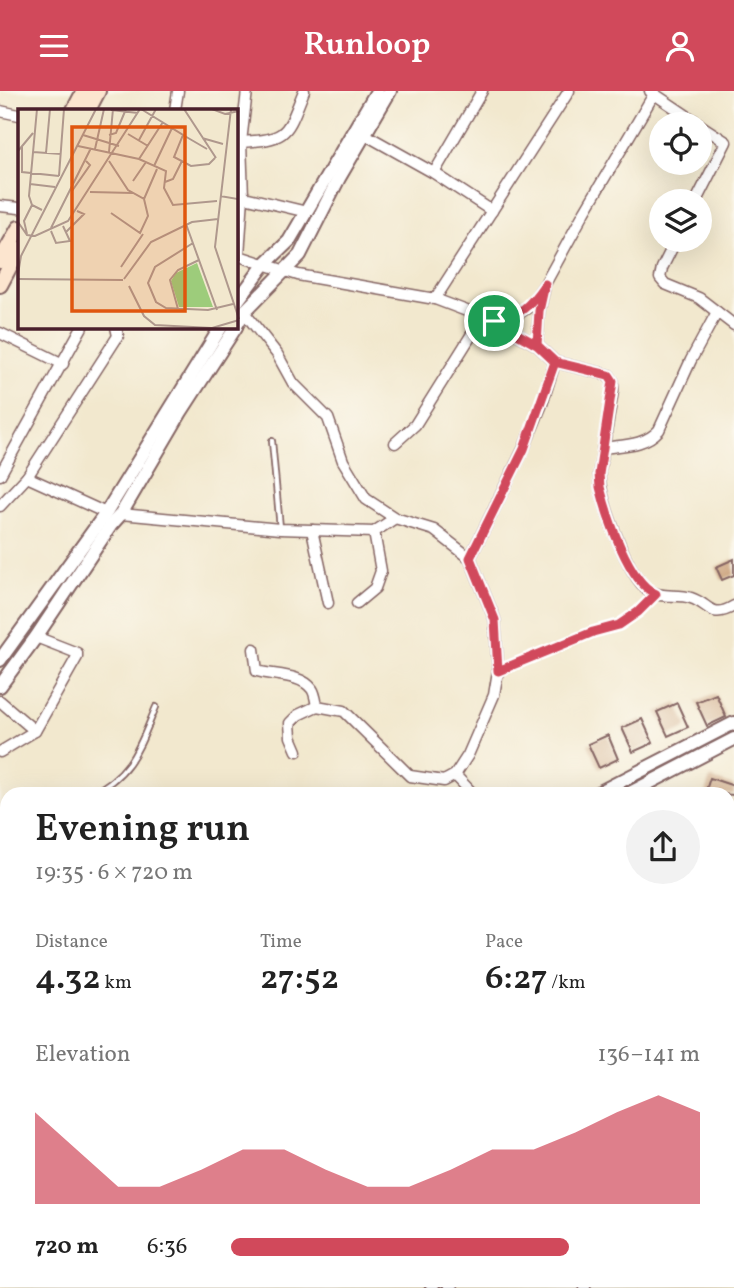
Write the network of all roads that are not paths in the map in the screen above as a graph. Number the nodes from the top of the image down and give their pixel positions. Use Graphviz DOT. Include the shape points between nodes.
graph roads {
  1 [pos="84,91"];
  2 [pos="98,91"];
  3 [pos="178,91"];
  4 [pos="247,91"];
  5 [pos="304,91"];
  6 [pos="377,91"];
  7 [pos="390,91"];
  8 [pos="482,91"];
  9 [pos="569,91"];
  10 [pos="652,93"];
  11 [pos="75,109"];
  12 [pos="89,109"];
  13 [pos="175,109"];
  14 [pos="0,111"];
  15 [pos="681,112"];
  16 [pos="18,115"];
  17 [pos="712,132"];
  18 [pos="366,135"];
  19 [pos="241,142"];
  20 [pos="730,144"];
  21 [pos="434,173"];
  22 [pos="703,189"];
  23 [pos="240,196"];
  24 [pos="0,206"];
  25 [pos="18,208"];
  26 [pos="492,211"];
  27 [pos="307,212"];
  28 [pos="18,230"];
  29 [pos="238,235"];
  30 [pos="18,251"];
  31 [pos="670,252"];
  32 [pos="238,255"];
  33 [pos="0,261"];
  34 [pos="264,265"];
  35 [pos="285,269"];
  36 [pos="545,284"];
  37 [pos="0,285"];
  38 [pos="435,299"];
  39 [pos="240,308"];
  40 [pos="717,312"];
  41 [pos="482,318"];
  42 [pos="494,321"];
  43 [pos="734,325"];
  44 [pos="81,329"];
  45 [pos="116,329"];
  46 [pos="221,329"];
  47 [pos="235,329"];
  48 [pos="0,333"];
  49 [pos="537,345"];
  50 [pos="555,362"];
  51 [pos="64,364"];
  52 [pos="272,441"];
  53 [pos="395,443"];
  54 [pos="603,448"];
  55 [pos="0,475"];
  56 [pos="27,477"];
  57 [pos="0,506"];
  58 [pos="106,513"];
  59 [pos="121,514"];
  60 [pos="396,518"];
  61 [pos="280,529"];
  62 [pos="312,530"];
  63 [pos="374,532"];
  64 [pos="470,558"];
  65 [pos="656,594"];
  66 [pos="328,603"];
  67 [pos="357,603"];
  68 [pos="734,606"];
  69 [pos="36,638"];
  70 [pos="254,649"];
  71 [pos="0,660"];
  72 [pos="498,671"];
  73 [pos="0,686"];
  74 [pos="0,701"];
  75 [pos="317,706"];
  76 [pos="156,707"];
  77 [pos="734,723"];
  78 [pos="35,731"];
  79 [pos="734,739"];
  80 [pos="297,751"];
  81 [pos="0,752"];
  82 [pos="454,775"];
  83 [pos="105,787"];
  84 [pos="460,787"];
  85 [pos="610,787"];
  86 [pos="641,787"];
  1 -- 11 [label="main road"];
  2 -- 12 [label="main road"];
  3 -- 13 [label="street"];
  4 -- 19 [label="street"];
  5 -- 19 [label="street" via="282,135"];
  6 -- 27 [label="street"];
  7 -- 18 [label="street"];
  8 -- 21 [label="street"];
  9 -- 26 [label="street"];
  10 -- 15 [label="street"];
  10 -- 36 [label="street"];
  14 -- 16 [label="street"];
  17 -- 20 [label="street"];
  18 -- 21 [label="street"];
  18 -- 35 [label="street" via="300,255"];
  19 -- 23 [label="street"];
  20 -- 22 [label="street"];
  21 -- 26 [label="street"];
  23 -- 27 [label="street"];
  23 -- 29 [label="street"];
  24 -- 25 [label="street"];
  26 -- 38 [label="street"];
  27 -- 34 [label="street" via="289,241"];
  28 -- 33 [label="main road"];
  30 -- 37 [label="main road"];
  31 -- 40 [label="street" via="660,278"];
  32 -- 34 [label="street"];
  34 -- 35 [label="street"];
  34 -- 39 [label="street"];
  35 -- 38 [label="street"];
  35 -- 39 [label="street"];
  36 -- 42 [label="street" via="529,307"];
  36 -- 49 [label="street"];
  38 -- 41 [label="street"];
  39 -- 60 [label="street" via="277,354 293,383 328,418 343,461 366,499"];
  40 -- 43 [label="street"];
  40 -- 54 [label="street" via="659,430 638,443"];
  41 -- 42 [label="street"];
  41 -- 53 [label="street" via="415,425"];
  42 -- 49 [label="street"];
  44 -- 51 [label="street"];
  45 -- 56 [label="street" via="118,336"];
  46 -- 58 [label="street"];
  47 -- 59 [label="street"];
  48 -- 51 [label="street"];
  49 -- 50 [label="street"];
  50 -- 54 [label="street" via="609,375 613,381"];
  50 -- 64 [label="street" via="524,449"];
  51 -- 55 [label="street"];
  52 -- 61 [label="lane"];
  54 -- 65 [label="street" via="599,474 604,502 629,565 648,591"];
  56 -- 57 [label="street"];
  56 -- 58 [label="street"];
  58 -- 71 [label="street"];
  59 -- 61 [label="street"];
  59 -- 69 [label="street"];
  60 -- 63 [label="street"];
  60 -- 64 [label="street" via="434,530"];
  61 -- 62 [label="street"];
  62 -- 63 [label="street"];
  62 -- 66 [label="street"];
  63 -- 67 [label="street" via="381,571 374,588"];
  64 -- 72 [label="street" via="495,620"];
  65 -- 68 [label="street" via="692,598 711,611"];
  65 -- 72 [label="lane" via="619,625"];
  69 -- 73 [label="street"];
  69 -- 78 [label="street" via="77,653 77,657"];
  70 -- 75 [label="street" via="257,671 303,683 312,689"];
  72 -- 82 [label="street" via="480,731"];
  74 -- 78 [label="street"];
  75 -- 80 [label="street" via="290,723"];
  75 -- 82 [label="street" via="344,711 411,776 444,781"];
  76 -- 83 [label="lane" via="133,762"];
  77 -- 85 [label="street"];
  78 -- 81 [label="street"];
  79 -- 86 [label="street"];
  82 -- 84 [label="street"];
}
